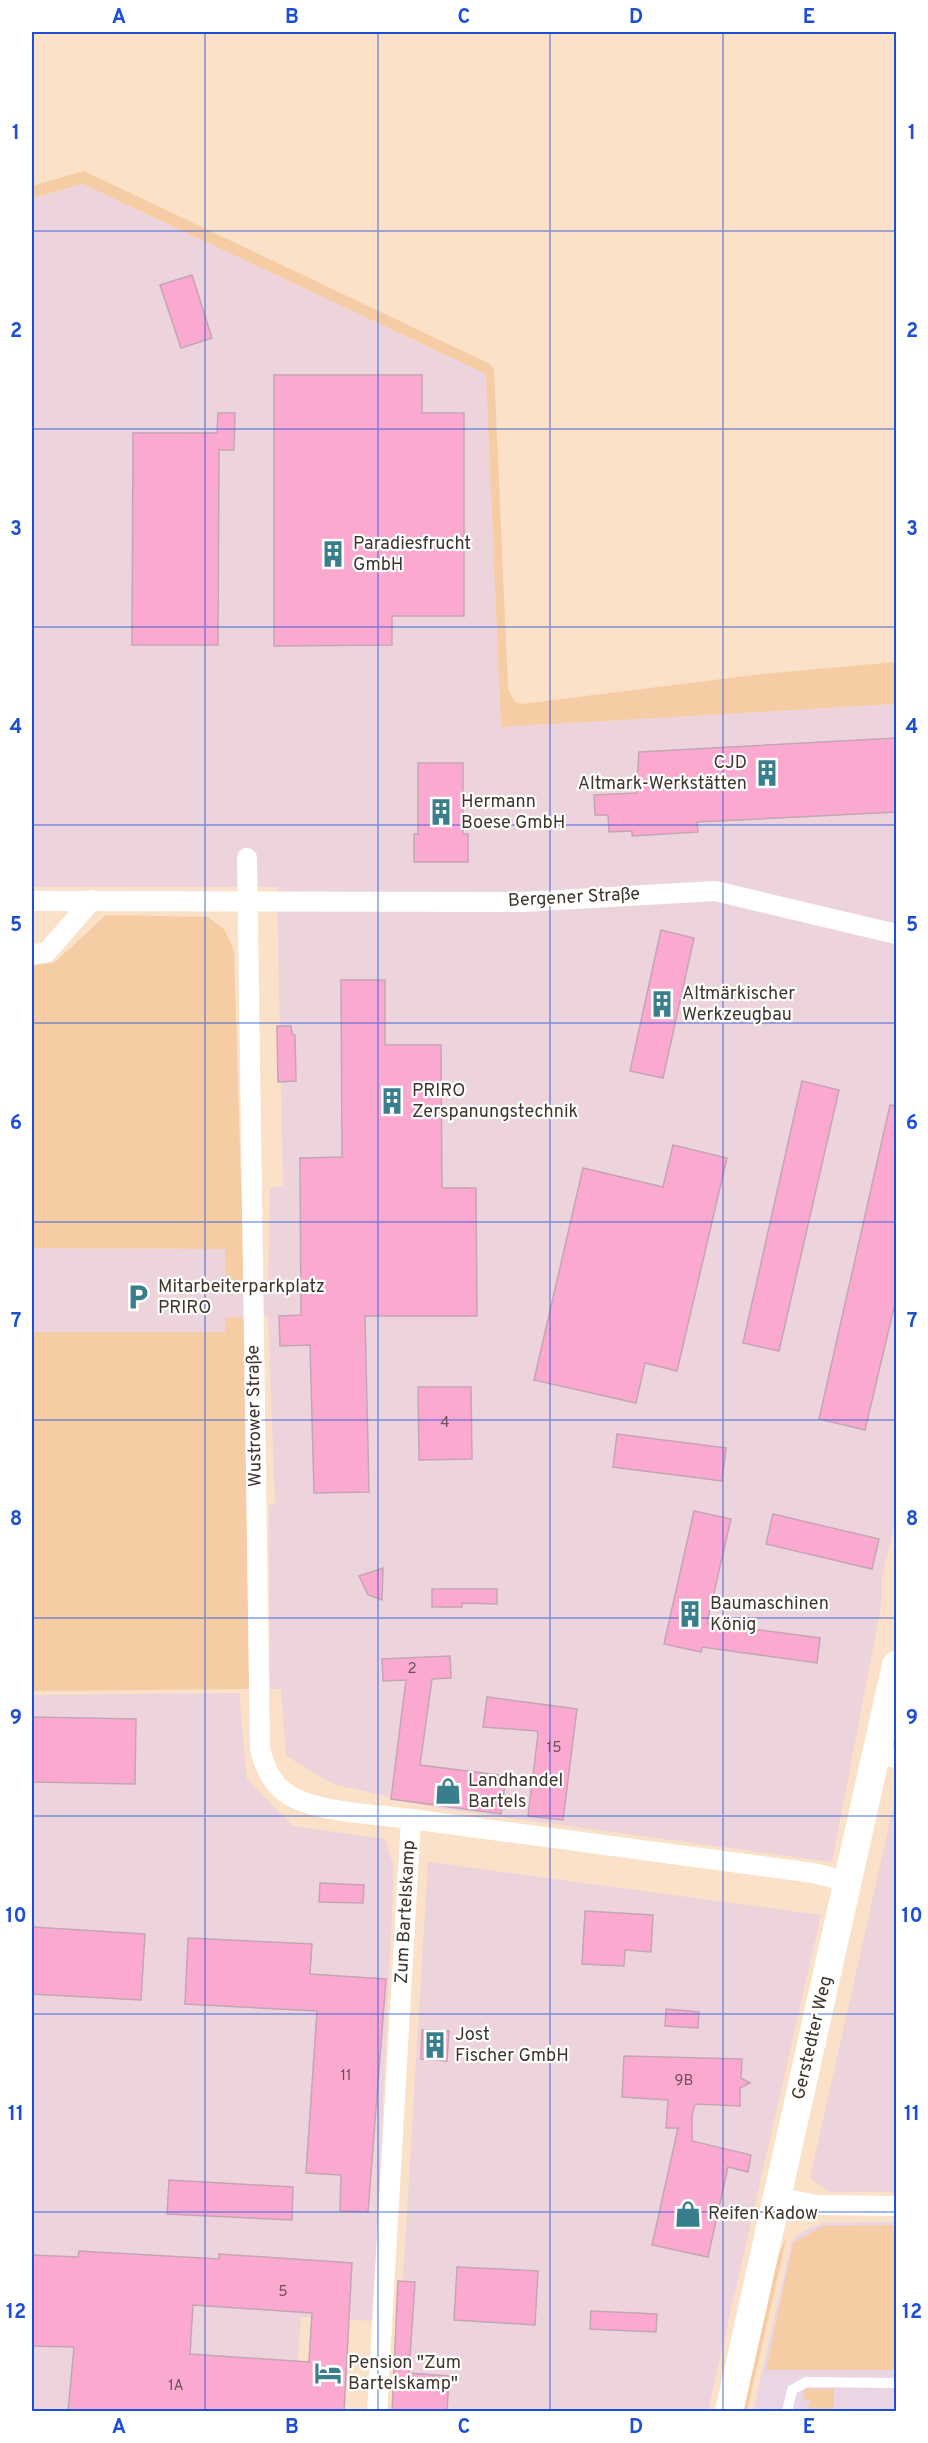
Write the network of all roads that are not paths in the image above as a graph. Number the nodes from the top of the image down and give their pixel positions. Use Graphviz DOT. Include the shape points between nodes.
graph roads {
  1 [pos="247,858"];
  2 [pos="92,900"];
  3 [pos="32,901"];
  4 [pos="247,903"];
  5 [pos="897,934"];
  6 [pos="32,954"];
  7 [pos="897,1665"];
  8 [pos="887,1756"];
  9 [pos="411,1819"];
  10 [pos="849,1882"];
  11 [pos="777,2197"];
  12 [pos="897,2206"];
  13 [pos="897,2383"];
  14 [pos="377,2412"];
  15 [pos="729,2412"];
  16 [pos="788,2412"];
  1 -- 4 [label="street, Wustrower Straße"];
  2 -- 3 [label="street, Bergener Straße"];
  2 -- 4 [label="street, Bergener Straße"];
  2 -- 6 [label="street" via="46,953"];
  4 -- 5 [label="street, Bergener Straße" via="522,902 715,891"];
  4 -- 9 [label="street, Wustrower Straße" via="260,1749 272,1779 291,1797 330,1808"];
  7 -- 8 [label="street, Gerstedter Weg"];
  8 -- 10 [label="street, Gerstedter Weg"];
  9 -- 10 [label="street, Zum Bartelskamp" via="813,1873"];
  9 -- 14 [label="street, Zum Bartelskamp"];
  10 -- 11 [label="street, Gerstedter Weg"];
  11 -- 12 [label="street" via="817,2205"];
  11 -- 15 [label="street, Gerstedter Weg"];
  13 -- 16 [label="lane" via="806,2382 792,2390"];
}
